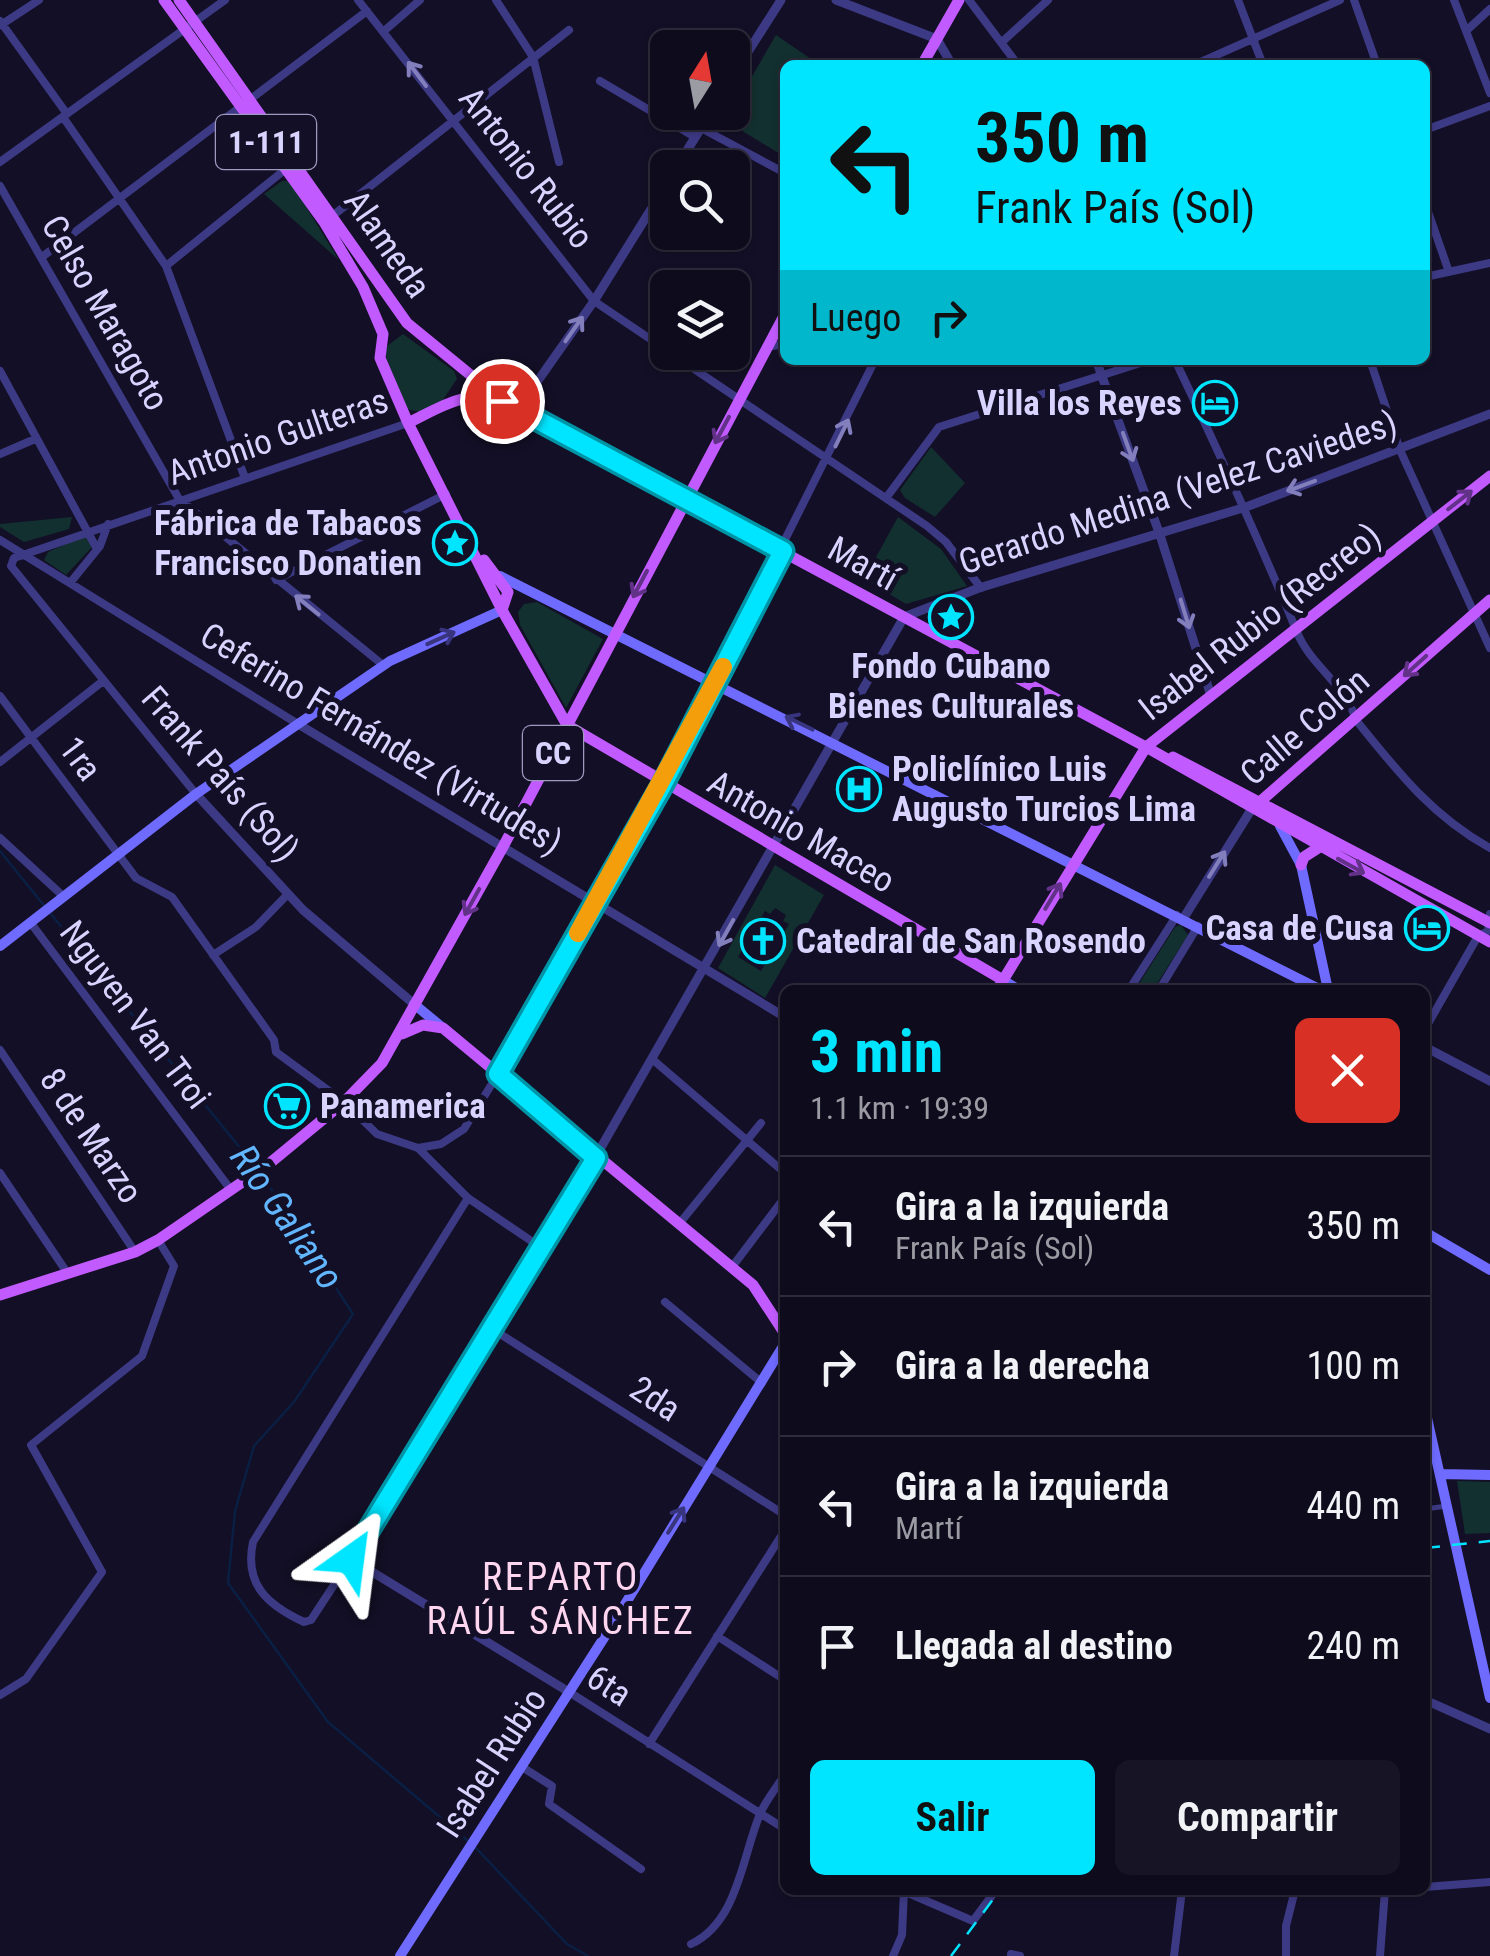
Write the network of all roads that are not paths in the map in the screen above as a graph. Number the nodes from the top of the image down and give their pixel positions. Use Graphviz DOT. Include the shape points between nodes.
graph roads {
  1 [pos="39,0"];
  2 [pos="164,0"];
  3 [pos="179,0"];
  4 [pos="224,0"];
  5 [pos="358,0"];
  6 [pos="420,0"];
  7 [pos="496,0"];
  8 [pos="781,0"];
  9 [pos="836,0"];
  10 [pos="958,0"];
  11 [pos="969,0"];
  12 [pos="1048,0"];
  13 [pos="1238,0"];
  14 [pos="1340,0"];
  15 [pos="1354,0"];
  16 [pos="1454,0"];
  17 [pos="849,2"];
  18 [pos="1490,9"];
  19 [pos="367,11"];
  20 [pos="1,24"];
  21 [pos="190,25"];
  22 [pos="384,30"];
  23 [pos="568,30"];
  24 [pos="1466,30"];
  25 [pos="937,38"];
  26 [pos="1253,38"];
  27 [pos="1002,42"];
  28 [pos="750,49"];
  29 [pos="533,58"];
  30 [pos="925,60"];
  31 [pos="949,60"];
  32 [pos="1015,60"];
  33 [pos="1205,60"];
  34 [pos="1262,60"];
  35 [pos="1375,60"];
  36 [pos="600,81"];
  37 [pos="1490,93"];
  38 [pos="245,100"];
  39 [pos="1490,106"];
  40 [pos="65,116"];
  41 [pos="453,121"];
  42 [pos="1430,128"];
  43 [pos="698,132"];
  44 [pos="687,150"];
  45 [pos="0,162"];
  46 [pos="559,162"];
  47 [pos="290,165"];
  48 [pos="780,171"];
  49 [pos="0,186"];
  50 [pos="121,198"];
  51 [pos="650,211"];
  52 [pos="1430,217"];
  53 [pos="328,219"];
  54 [pos="42,256"];
  55 [pos="1490,263"];
  56 [pos="166,266"];
  57 [pos="1449,272"];
  58 [pos="1430,277"];
  59 [pos="594,301"];
  60 [pos="780,323"];
  61 [pos="407,324"];
  62 [pos="383,334"];
  63 [pos="650,340"];
  64 [pos="780,345"];
  65 [pos="766,348"];
  66 [pos="873,365"];
  67 [pos="1098,365"];
  68 [pos="1135,365"];
  69 [pos="1177,365"];
  70 [pos="1372,365"];
  71 [pos="0,370"];
  72 [pos="694,370"];
  73 [pos="465,372"];
  74 [pos="1102,376"];
  75 [pos="463,396"];
  76 [pos="738,400"];
  77 [pos="502,401"];
  78 [pos="518,409"];
  79 [pos="1490,414"];
  80 [pos="408,423"];
  81 [pos="34,439"];
  82 [pos="1400,450"];
  83 [pos="0,454"];
  84 [pos="828,459"];
  85 [pos="1490,476"];
  86 [pos="245,478"];
  87 [pos="446,494"];
  88 [pos="686,498"];
  89 [pos="886,498"];
  90 [pos="179,499"];
  91 [pos="1246,507"];
  92 [pos="1431,523"];
  93 [pos="108,524"];
  94 [pos="86,532"];
  95 [pos="1160,535"];
  96 [pos="0,540"];
  97 [pos="97,549"];
  98 [pos="475,549"];
  99 [pos="783,551"];
  100 [pos="18,556"];
  101 [pos="500,576"];
  102 [pos="276,580"];
  103 [pos="70,582"];
  104 [pos="981,588"];
  105 [pos="1490,600"];
  106 [pos="502,610"];
  107 [pos="1474,613"];
  108 [pos="904,617"];
  109 [pos="1296,627"];
  110 [pos="614,632"];
  111 [pos="1490,648"];
  112 [pos="383,666"];
  113 [pos="102,681"];
  114 [pos="715,682"];
  115 [pos="1210,693"];
  116 [pos="0,696"];
  117 [pos="1356,720"];
  118 [pos="298,724"];
  119 [pos="567,725"];
  120 [pos="29,737"];
  121 [pos="836,742"];
  122 [pos="1146,747"];
  123 [pos="0,762"];
  124 [pos="663,784"];
  125 [pos="1271,792"];
  126 [pos="196,794"];
  127 [pos="1255,807"];
  128 [pos="1272,809"];
  129 [pos="1280,826"];
  130 [pos="1317,830"];
  131 [pos="0,838"];
  132 [pos="1298,843"];
  133 [pos="504,845"];
  134 [pos="774,848"];
  135 [pos="1318,848"];
  136 [pos="1490,848"];
  137 [pos="116,854"];
  138 [pos="1073,862"];
  139 [pos="1301,865"];
  140 [pos="288,894"];
  141 [pos="59,899"];
  142 [pos="596,901"];
  143 [pos="1180,917"];
  144 [pos="1489,920"];
  145 [pos="30,922"];
  146 [pos="1198,926"];
  147 [pos="1484,939"];
  148 [pos="0,946"];
  149 [pos="213,955"];
  150 [pos="705,969"];
  151 [pos="1000,985"];
  152 [pos="1132,985"];
  153 [pos="1162,985"];
  154 [pos="1315,985"];
  155 [pos="1324,985"];
  156 [pos="414,1004"];
  157 [pos="780,1014"];
  158 [pos="1430,1020"];
  159 [pos="444,1028"];
  160 [pos="395,1040"];
  161 [pos="0,1050"];
  162 [pos="1430,1050"];
  163 [pos="652,1058"];
  164 [pos="498,1074"];
  165 [pos="1490,1081"];
  166 [pos="344,1102"];
  167 [pos="761,1123"];
  168 [pos="747,1138"];
  169 [pos="418,1148"];
  170 [pos="596,1158"];
  171 [pos="780,1168"];
  172 [pos="0,1173"];
  173 [pos="231,1190"];
  174 [pos="468,1198"];
  175 [pos="780,1204"];
  176 [pos="679,1224"];
  177 [pos="1430,1235"];
  178 [pos="158,1240"];
  179 [pos="543,1249"];
  180 [pos="136,1252"];
  181 [pos="732,1267"];
  182 [pos="1490,1270"];
  183 [pos="68,1274"];
  184 [pos="0,1295"];
  185 [pos="665,1302"];
  186 [pos="780,1326"];
  187 [pos="494,1330"];
  188 [pos="780,1351"];
  189 [pos="762,1383"];
  190 [pos="1430,1431"];
  191 [pos="709,1467"];
  192 [pos="1440,1474"];
  193 [pos="1490,1475"];
  194 [pos="1448,1506"];
  195 [pos="1430,1508"];
  196 [pos="780,1512"];
  197 [pos="780,1538"];
  198 [pos="351,1559"];
  199 [pos="717,1636"];
  200 [pos="780,1677"];
  201 [pos="569,1692"];
  202 [pos="0,1695"];
  203 [pos="1490,1698"];
  204 [pos="1430,1702"];
  205 [pos="1490,1729"];
  206 [pos="649,1744"];
  207 [pos="522,1767"];
  208 [pos="780,1782"];
  209 [pos="760,1814"];
  210 [pos="780,1827"];
  211 [pos="641,1868"];
  212 [pos="1490,1882"];
  213 [pos="1430,1886"];
  214 [pos="903,1895"];
  215 [pos="912,1895"];
  216 [pos="992,1895"];
  217 [pos="1181,1895"];
  218 [pos="1294,1895"];
  219 [pos="1386,1895"];
  220 [pos="691,1944"];
  221 [pos="400,1956"];
  222 [pos="893,1956"];
  223 [pos="1174,1956"];
  224 [pos="1286,1956"];
  225 [pos="1380,1956"];
  1 -- 20 [label="street"];
  2 -- 21 [label="main road, Alameda / 1-111"];
  3 -- 21 [label="main road, Alameda / 1-111"];
  4 -- 21 [label="street"];
  5 -- 19 [label="street, Antonio Rubio"];
  6 -- 22 [label="street"];
  7 -- 29 [label="street"];
  8 -- 28 [label="street"];
  9 -- 17 [label="street"];
  10 -- 25 [label="main road"];
  11 -- 27 [label="street"];
  12 -- 27 [label="street"];
  13 -- 26 [label="street"];
  14 -- 26 [label="street"];
  15 -- 35 [label="street"];
  16 -- 24 [label="street"];
  17 -- 25 [label="street"];
  18 -- 24 [label="street"];
  19 -- 22 [label="street, Antonio Rubio"];
  19 -- 38 [label="street"];
  20 -- 40 [label="street"];
  21 -- 38 [label="main road, Alameda / 1-111"];
  21 -- 40 [label="street"];
  41 -- 22 [label="street, Antonio Rubio, one-way"];
  23 -- 29 [label="street"];
  24 -- 37 [label="street"];
  25 -- 30 [label="main road"];
  25 -- 31 [label="street"];
  26 -- 33 [label="street"];
  26 -- 34 [label="street"];
  27 -- 32 [label="street"];
  29 -- 41 [label="street"];
  29 -- 46 [label="street"];
  36 -- 43 [label="street"];
  38 -- 47 [label="main road, Alameda / 1-111"];
  38 -- 50 [label="street"];
  39 -- 42 [label="street"];
  40 -- 45 [label="street"];
  40 -- 50 [label="street"];
  41 -- 53 [label="street"];
  41 -- 59 [label="street, Antonio Rubio"];
  43 -- 44 [label="street"];
  43 -- 48 [label="street"];
  47 -- 53 [label="main road, Alameda / 1-111"];
  47 -- 56 [label="street"];
  49 -- 54 [label="street, Celso Maragoto"];
  50 -- 54 [label="street"];
  50 -- 56 [label="street"];
  51 -- 59 [label="street"];
  52 -- 57 [label="street"];
  53 -- 61 [label="main road, Alameda / 1-111"];
  53 -- 62 [label="main road, Alameda / 1-111"];
  54 -- 90 [label="street, Celso Maragoto"];
  55 -- 57 [label="street"];
  56 -- 86 [label="street"];
  57 -- 58 [label="street"];
  59 -- 63 [label="street, Antonio Rubio"];
  78 -- 59 [label="street, one-way"];
  60 -- 65 [label="main road, CC"];
  61 -- 62 [label="main road"];
  61 -- 73 [label="main road, Alameda / 1-111"];
  62 -- 80 [label="main road, Alameda / 1-111" via="380,358"];
  64 -- 65 [label="street"];
  65 -- 76 [label="main road, CC"];
  84 -- 66 [label="street, one-way"];
  67 -- 74 [label="street"];
  68 -- 74 [label="street"];
  69 -- 91 [label="street"];
  70 -- 82 [label="street"];
  71 -- 81 [label="street"];
  72 -- 76 [label="street, Antonio Rubio"];
  73 -- 75 [label="main road"];
  73 -- 77 [label="main road, Alameda / 1-111"];
  74 -- 89 [label="street" via="940,428"];
  74 -- 95 [label="street, one-way"];
  75 -- 77 [label="main road, 1-111"];
  75 -- 80 [label="main road, Antonio Gulteras"];
  76 -- 84 [label="street, Antonio Rubio"];
  76 -- 88 [label="main road, CC, one-way"];
  77 -- 78 [label="main road, Martí / 1-111"];
  78 -- 88 [label="main road, Martí / 1-111"];
  79 -- 82 [label="street, Gerardo Medina (Velez Caviedes)"];
  80 -- 86 [label="street, Antonio Gulteras"];
  80 -- 87 [label="main road, Antonio Maceo"];
  81 -- 83 [label="street"];
  81 -- 94 [label="street"];
  82 -- 91 [label="street, Gerardo Medina (Velez Caviedes), one-way"];
  82 -- 92 [label="street"];
  84 -- 89 [label="street, Antonio Rubio"];
  84 -- 99 [label="street"];
  92 -- 85 [label="main road, Isabel Rubio (Recreo), one-way"];
  86 -- 90 [label="street, Antonio Gulteras"];
  87 -- 98 [label="main road, Antonio Maceo"];
  87 -- 102 [label="street"];
  88 -- 99 [label="main road, Martí"];
  88 -- 110 [label="main road, CC, one-way"];
  89 -- 104 [label="street, Antonio Rubio" via="946,542"];
  90 -- 93 [label="street, Antonio Gulteras"];
  90 -- 102 [label="street, Celso Maragoto"];
  91 -- 95 [label="street, Gerardo Medina (Velez Caviedes)"];
  91 -- 109 [label="street"];
  92 -- 107 [label="street"];
  92 -- 109 [label="main road, Isabel Rubio (Recreo)"];
  93 -- 94 [label="street, Antonio Gulteras"];
  93 -- 97 [label="street"];
  94 -- 97 [label="street"];
  94 -- 100 [label="street, Antonio Gulteras"];
  95 -- 104 [label="street, Gerardo Medina (Velez Caviedes)"];
  95 -- 115 [label="street, one-way"];
  96 -- 100 [label="street, Ceferino Fernández (Virtudes)"];
  97 -- 103 [label="street"];
  98 -- 101 [label="main road, Antonio Maceo"];
  98 -- 106 [label="main road, Antonio Maceo"];
  99 -- 108 [label="main road, Martí"];
  99 -- 114 [label="street"];
  100 -- 103 [label="street, Ceferino Fernández (Virtudes)"];
  100 -- 113 [label="street, Frank País (Sol)" via="11,566"];
  101 -- 106 [label="main road, Antonio Maceo" via="508,592"];
  101 -- 110 [label="main road"];
  112 -- 102 [label="street, Celso Maragoto, one-way"];
  103 -- 118 [label="street, Ceferino Fernández (Virtudes)"];
  104 -- 108 [label="street, Gerardo Medina (Velez Caviedes)"];
  105 -- 107 [label="main road, Calle Colón"];
  112 -- 106 [label="main road, one-way"];
  106 -- 119 [label="main road, Antonio Maceo"];
  107 -- 111 [label="street"];
  107 -- 117 [label="main road, Calle Colón, one-way"];
  108 -- 121 [label="street"];
  108 -- 122 [label="main road, Martí"];
  109 -- 115 [label="main road, Isabel Rubio (Recreo)"];
  109 -- 117 [label="street"];
  110 -- 114 [label="main road"];
  110 -- 119 [label="main road, CC"];
  112 -- 118 [label="main road"];
  113 -- 120 [label="street"];
  113 -- 126 [label="street, Frank País (Sol)"];
  121 -- 114 [label="main road, one-way"];
  114 -- 124 [label="street"];
  115 -- 122 [label="main road, Isabel Rubio (Recreo)"];
  116 -- 120 [label="street, 1ra"];
  117 -- 125 [label="main road, Calle Colón"];
  117 -- 136 [label="street" via="1422,801"];
  118 -- 126 [label="main road"];
  118 -- 133 [label="street, Ceferino Fernández (Virtudes)"];
  119 -- 124 [label="main road, Antonio Maceo"];
  119 -- 133 [label="main road, CC"];
  120 -- 123 [label="street"];
  120 -- 137 [label="street, 1ra"];
  121 -- 134 [label="street"];
  121 -- 138 [label="main road"];
  122 -- 127 [label="main road, Martí"];
  122 -- 138 [label="main road, Isabel Rubio (Recreo)"];
  124 -- 134 [label="main road, Antonio Maceo"];
  124 -- 142 [label="street"];
  125 -- 127 [label="main road, Calle Colón"];
  125 -- 128 [label="main road"];
  126 -- 137 [label="main road"];
  126 -- 140 [label="street, Frank País (Sol)"];
  127 -- 128 [label="main road, Martí"];
  127 -- 129 [label="main road, Martí"];
  143 -- 127 [label="street, Calle Colón, one-way"];
  128 -- 129 [label="main road"];
  128 -- 130 [label="main road, Martí"];
  129 -- 132 [label="main road, Martí"];
  130 -- 132 [label="main road"];
  130 -- 144 [label="main road, Martí"];
  131 -- 141 [label="street"];
  132 -- 135 [label="main road, Martí"];
  132 -- 139 [label="main road"];
  133 -- 142 [label="street, Ceferino Fernández (Virtudes)"];
  133 -- 156 [label="main road, CC, one-way"];
  134 -- 150 [label="street, one-way"];
  134 -- 151 [label="main road, Antonio Maceo"];
  135 -- 139 [label="main road"];
  135 -- 147 [label="main road, Martí, one-way"];
  137 -- 141 [label="main road"];
  137 -- 149 [label="street, 1ra" via="136,878 172,897"];
  138 -- 143 [label="main road"];
  151 -- 138 [label="main road, Isabel Rubio (Recreo), one-way"];
  139 -- 155 [label="main road"];
  140 -- 149 [label="street" via="256,927"];
  140 -- 156 [label="street, Frank País (Sol)"];
  141 -- 145 [label="main road"];
  142 -- 150 [label="street, Ceferino Fernández (Virtudes)"];
  142 -- 164 [label="street"];
  143 -- 146 [label="main road"];
  143 -- 152 [label="street, Calle Colón"];
  144 -- 147 [label="street"];
  145 -- 148 [label="main road"];
  145 -- 173 [label="street, Nguyen Van Troi"];
  146 -- 153 [label="street"];
  146 -- 154 [label="main road"];
  147 -- 158 [label="street"];
  149 -- 166 [label="street, 1ra" via="276,1052"];
  150 -- 157 [label="street, Ceferino Fernández (Virtudes)"];
  150 -- 163 [label="street"];
  156 -- 159 [label="main road"];
  156 -- 160 [label="main road, CC"];
  159 -- 160 [label="main road" via="423,1024"];
  159 -- 164 [label="main road"];
  160 -- 166 [label="main road, CC" via="382,1064"];
  161 -- 180 [label="street, 8 de Marzo"];
  162 -- 165 [label="street"];
  163 -- 168 [label="street"];
  163 -- 170 [label="street"];
  164 -- 169 [label="street" via="464,1129 441,1144"];
  164 -- 170 [label="main road"];
  166 -- 169 [label="street" via="377,1134"];
  166 -- 173 [label="main road, CC"];
  167 -- 168 [label="street"];
  168 -- 171 [label="street"];
  168 -- 176 [label="street"];
  169 -- 174 [label="street"];
  170 -- 176 [label="main road"];
  170 -- 179 [label="street"];
  172 -- 183 [label="street"];
  173 -- 178 [label="main road, CC"];
  174 -- 179 [label="street"];
  174 -- 198 [label="street" via="253,1542 248,1564 255,1588 304,1622"];
  175 -- 181 [label="street"];
  176 -- 181 [label="main road"];
  177 -- 182 [label="main road"];
  178 -- 180 [label="main road, CC"];
  178 -- 202 [label="street" via="174,1266 142,1356 30,1445 102,1572 26,1679"];
  179 -- 187 [label="street"];
  180 -- 183 [label="main road, CC"];
  181 -- 186 [label="main road"];
  183 -- 184 [label="main road, CC"];
  185 -- 189 [label="street"];
  187 -- 191 [label="street, 2da"];
  187 -- 198 [label="street"];
  188 -- 189 [label="main road, Isabel Rubio"];
  189 -- 191 [label="main road, Isabel Rubio"];
  190 -- 192 [label="main road"];
  191 -- 196 [label="street, 2da"];
  201 -- 191 [label="main road, Isabel Rubio, one-way"];
  192 -- 193 [label="main road"];
  192 -- 194 [label="main road"];
  194 -- 195 [label="street"];
  194 -- 203 [label="main road"];
  197 -- 199 [label="street"];
  198 -- 201 [label="street, 6ta"];
  199 -- 200 [label="street"];
  199 -- 206 [label="street"];
  201 -- 206 [label="street, 6ta"];
  201 -- 207 [label="main road, Isabel Rubio"];
  204 -- 205 [label="street"];
  206 -- 209 [label="street, 6ta"];
  207 -- 211 [label="street" via="553,1787 549,1804"];
  207 -- 221 [label="main road, Isabel Rubio"];
  208 -- 209 [label="street"];
  209 -- 210 [label="street, 6ta"];
  209 -- 220 [label="street" via="749,1857 717,1924"];
  212 -- 213 [label="street"];
  214 -- 222 [label="street" via="902,1935"];
  215 -- 216 [label="street" via="973,1922"];
  217 -- 223 [label="street"];
  218 -- 224 [label="street"];
  219 -- 225 [label="street"];
}
